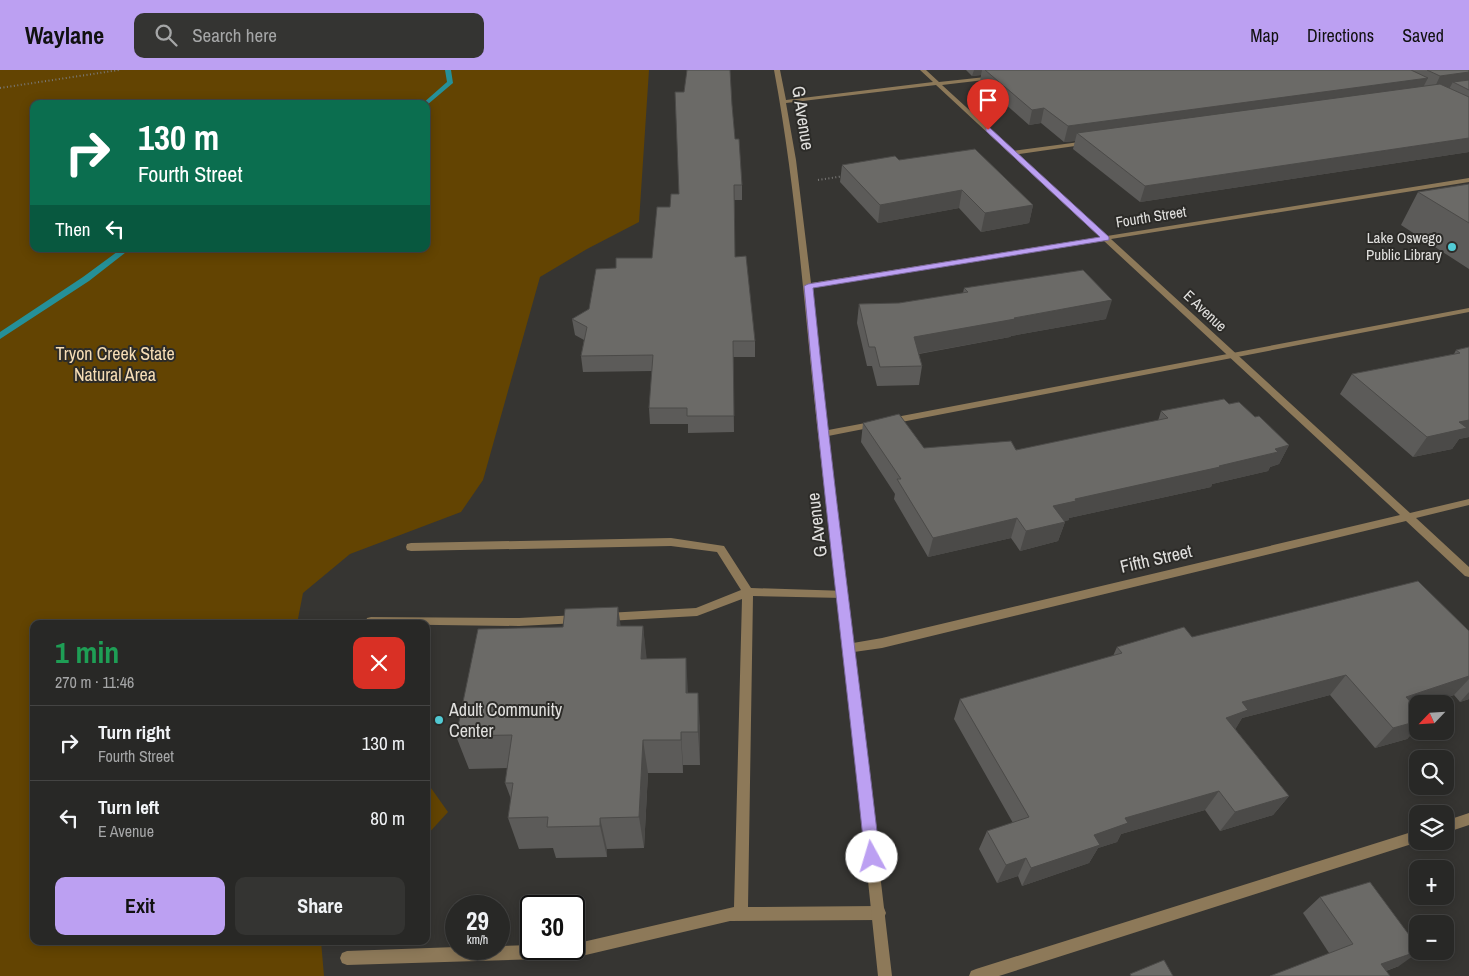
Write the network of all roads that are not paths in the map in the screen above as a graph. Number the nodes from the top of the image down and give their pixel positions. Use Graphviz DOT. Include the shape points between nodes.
graph roads {
  1 [pos="778,70"];
  2 [pos="923,70"];
  3 [pos="1004,76"];
  4 [pos="938,84"];
  5 [pos="784,102"];
  6 [pos="1091,142"];
  7 [pos="1013,153"];
  8 [pos="1469,180"];
  9 [pos="1106,238"];
  10 [pos="808,286"];
  11 [pos="1469,310"];
  12 [pos="1233,356"];
  13 [pos="823,434"];
  14 [pos="1469,502"];
  15 [pos="1408,517"];
  16 [pos="411,547"];
  17 [pos="1469,572"];
  18 [pos="748,592"];
  19 [pos="843,594"];
  20 [pos="430,621"];
  21 [pos="850,648"];
  22 [pos="1469,819"];
  23 [pos="1454,824"];
  24 [pos="1409,839"];
  25 [pos="879,913"];
  26 [pos="741,914"];
  27 [pos="347,958"];
  28 [pos="885,976"];
  29 [pos="976,976"];
  1 -- 5 [label="street, G Avenue"];
  2 -- 4 [label="street, E Avenue"];
  3 -- 4 [label="street"];
  4 -- 5 [label="street"];
  4 -- 7 [label="street, E Avenue"];
  5 -- 10 [label="street, G Avenue"];
  6 -- 7 [label="street"];
  7 -- 9 [label="street, E Avenue"];
  8 -- 9 [label="street, Fourth Street"];
  9 -- 10 [label="street, Fourth Street"];
  9 -- 12 [label="street, E Avenue"];
  10 -- 13 [label="street, G Avenue"];
  11 -- 12 [label="street"];
  12 -- 13 [label="street"];
  12 -- 15 [label="street, E Avenue"];
  13 -- 19 [label="street, G Avenue"];
  14 -- 15 [label="street, Fifth Street"];
  15 -- 17 [label="street, E Avenue"];
  15 -- 21 [label="street, Fifth Street" via="891,641"];
  16 -- 18 [label="street" via="671,542 720,550"];
  18 -- 19 [label="street"];
  18 -- 20 [label="street" via="697,612 519,622"];
  18 -- 26 [label="street"];
  19 -- 21 [label="street, G Avenue"];
  21 -- 25 [label="street, G Avenue"];
  22 -- 23 [label="street"];
  24 -- 29 [label="street"];
  25 -- 26 [label="street"];
  25 -- 28 [label="street, G Avenue"];
  26 -- 27 [label="street" via="574,950"];
}
